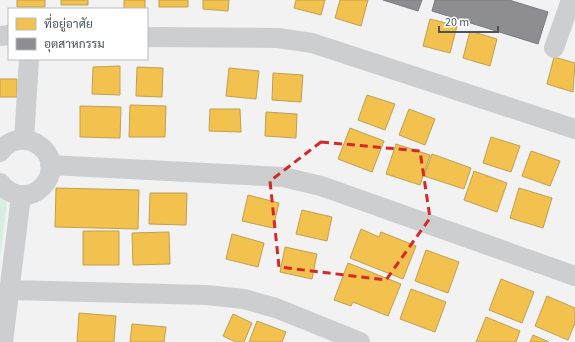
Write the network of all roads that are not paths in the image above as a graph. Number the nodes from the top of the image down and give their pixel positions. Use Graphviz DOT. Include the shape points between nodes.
graph roads {
  1 [pos="570,0"];
  2 [pos="148,37"];
  3 [pos="554,48"];
  4 [pos="29,60"];
  5 [pos="575,128"];
  6 [pos="24,140"];
  7 [pos="0,152"];
  8 [pos="50,165"];
  9 [pos="0,183"];
  10 [pos="21,196"];
  11 [pos="575,276"];
  12 [pos="10,290"];
  13 [pos="2,342"];
  14 [pos="360,342"];
  1 -- 3 [label="street"];
  2 -- 5 [label="street" via="278,38 312,43"];
  4 -- 6 [label="street"];
  6 -- 7 [label="street" via="12,142"];
  6 -- 8 [label="street" via="35,142 44,150"];
  8 -- 10 [label="street" via="51,172 46,183 38,191"];
  8 -- 11 [label="street" via="283,177 321,186"];
  9 -- 10 [label="street" via="5,189"];
  10 -- 12 [label="street"];
  12 -- 13 [label="street"];
  12 -- 14 [label="street" via="207,295 244,299 276,308"];
}
